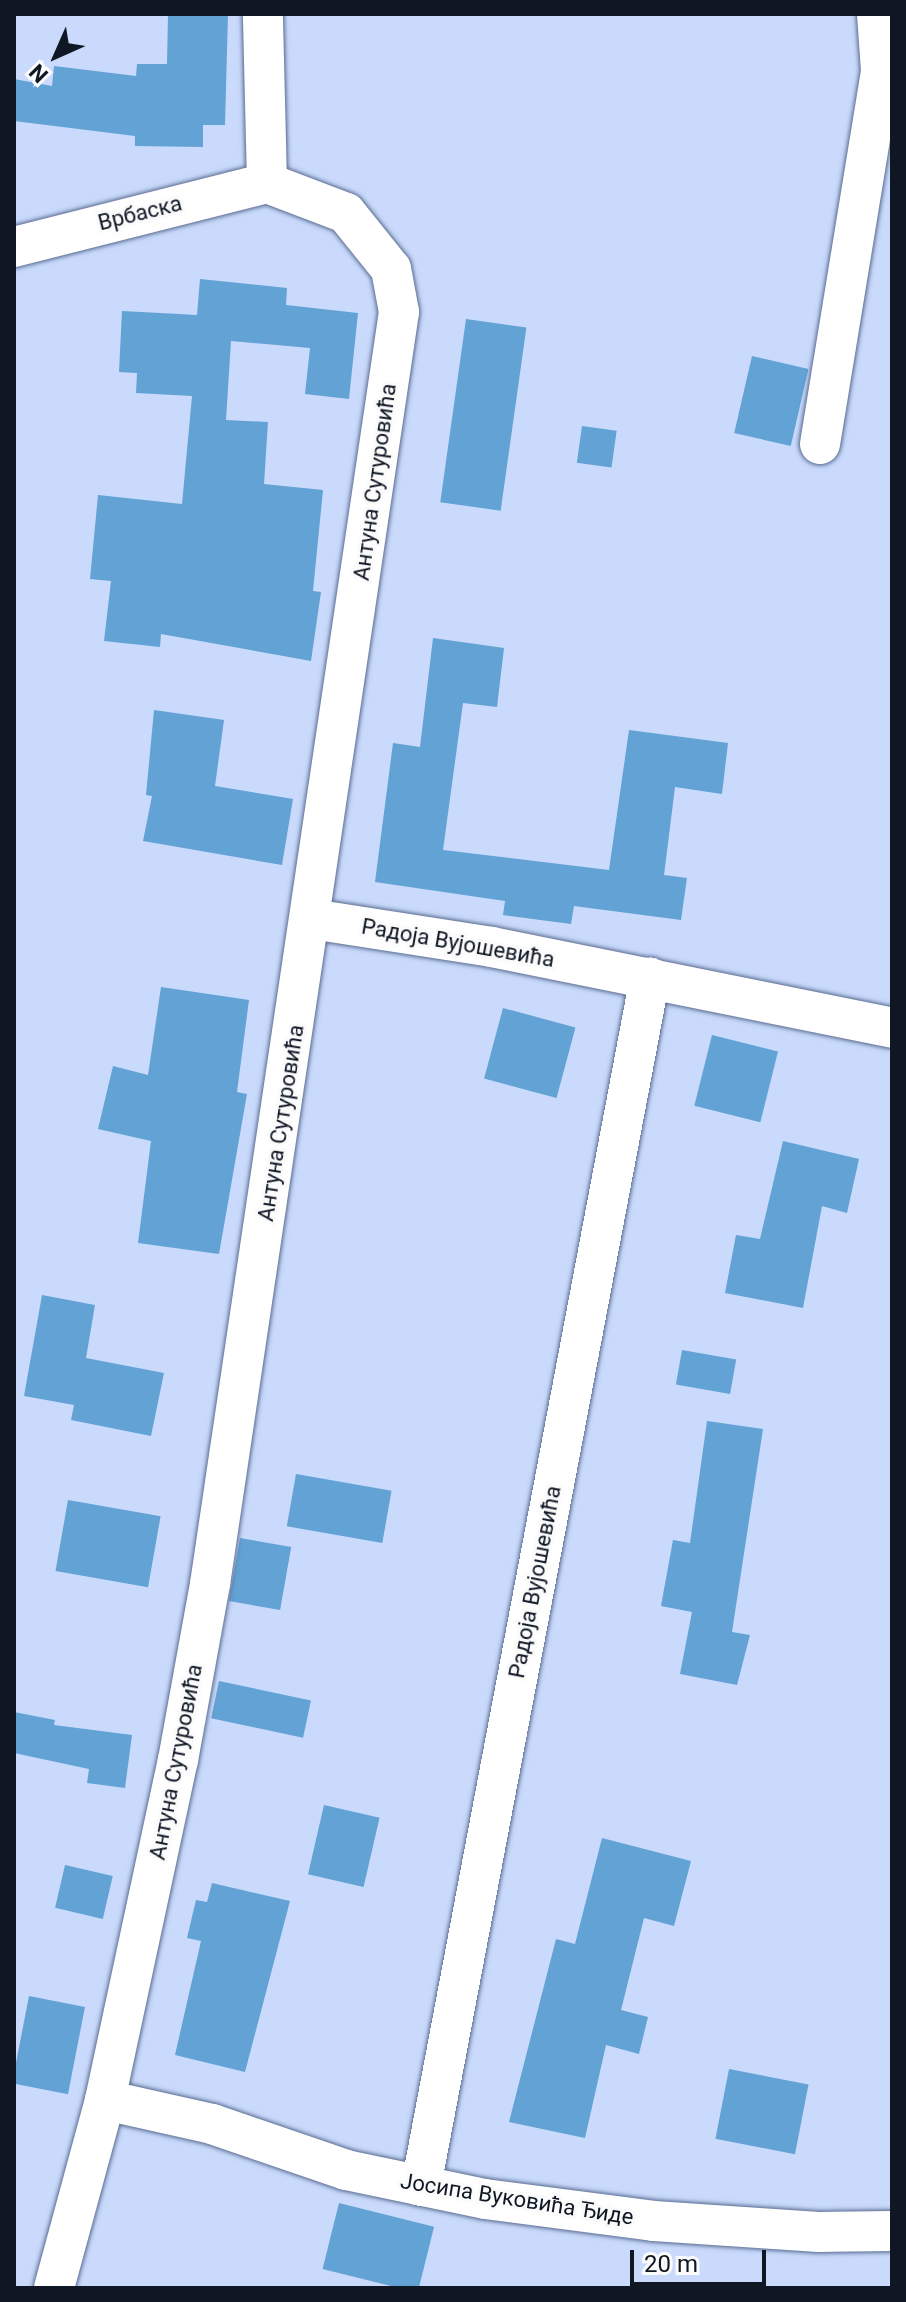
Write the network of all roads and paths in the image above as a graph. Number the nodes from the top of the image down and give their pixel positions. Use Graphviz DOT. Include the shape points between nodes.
graph roads {
  1 [pos="263,14"];
  2 [pos="877,14"];
  3 [pos="267,183"];
  4 [pos="14,247"];
  5 [pos="820,444"];
  6 [pos="312,919"];
  7 [pos="650,978"];
  8 [pos="892,1028"];
  9 [pos="105,2100"];
  10 [pos="421,2186"];
  11 [pos="892,2231"];
  12 [pos="54,2288"];
  1 -- 3 [label="street"];
  2 -- 5 [label="street" via="879,87"];
  3 -- 4 [label="street, Врбаска"];
  3 -- 6 [label="street, Антуна Сутуровића" via="346,213 391,269 399,312"];
  6 -- 7 [label="street, Радоја Вујошевића"];
  6 -- 9 [label="street, Антуна Сутуровића" via="210,1584"];
  7 -- 8 [label="street, Радоја Вујошевића"];
  7 -- 10 [label="street, Радоја Вујошевића"];
  9 -- 10 [label="street, Јосипа Вуковића Ђиде" via="212,2124 346,2170"];
  9 -- 12 [label="street, Антуна Сутуровића"];
  10 -- 11 [label="street, Јосипа Вуковића Ђиде" via="654,2221 819,2232"];
}
